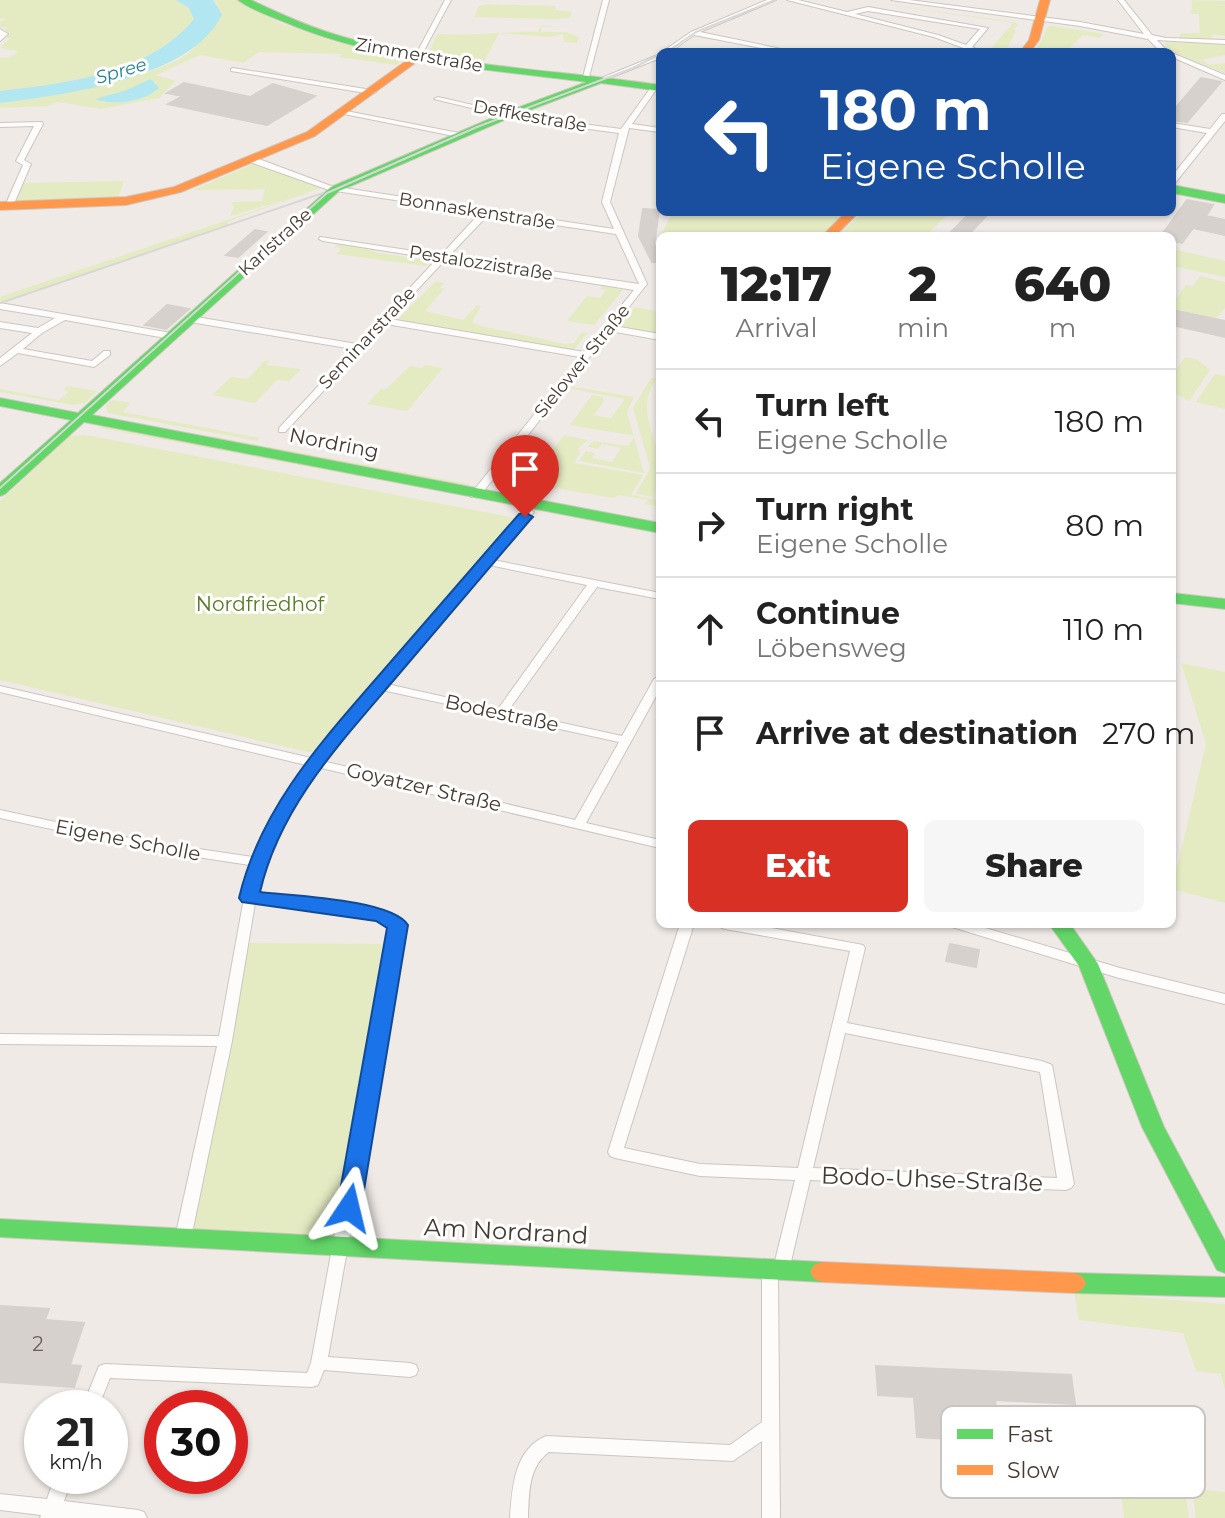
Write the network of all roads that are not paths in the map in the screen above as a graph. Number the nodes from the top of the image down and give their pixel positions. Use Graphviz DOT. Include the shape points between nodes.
graph roads {
  1 [pos="243,0"];
  2 [pos="448,0"];
  3 [pos="606,0"];
  4 [pos="773,0"];
  5 [pos="793,0"];
  6 [pos="894,0"];
  7 [pos="1033,0"];
  8 [pos="1045,0"];
  9 [pos="1121,0"];
  10 [pos="844,15"];
  11 [pos="1034,20"];
  12 [pos="0,31"];
  13 [pos="693,33"];
  14 [pos="1150,38"];
  15 [pos="0,39"];
  16 [pos="1225,42"];
  17 [pos="968,47"];
  18 [pos="671,48"];
  19 [pos="772,48"];
  20 [pos="1027,48"];
  21 [pos="1161,48"];
  22 [pos="656,57"];
  23 [pos="1176,57"];
  24 [pos="417,58"];
  25 [pos="233,70"];
  26 [pos="595,78"];
  27 [pos="1225,78"];
  28 [pos="656,87"];
  29 [pos="656,88"];
  30 [pos="372,92"];
  31 [pos="438,99"];
  32 [pos="344,112"];
  33 [pos="510,114"];
  34 [pos="1225,116"];
  35 [pos="0,125"];
  36 [pos="1176,126"];
  37 [pos="625,128"];
  38 [pos="656,130"];
  39 [pos="1212,132"];
  40 [pos="459,135"];
  41 [pos="253,160"];
  42 [pos="1176,176"];
  43 [pos="335,189"];
  44 [pos="1176,190"];
  45 [pos="1225,199"];
  46 [pos="4,206"];
  47 [pos="486,212"];
  48 [pos="850,216"];
  49 [pos="619,232"];
  50 [pos="832,232"];
  51 [pos="323,239"];
  52 [pos="443,257"];
  53 [pos="640,288"];
  54 [pos="0,306"];
  55 [pos="64,317"];
  56 [pos="190,319"];
  57 [pos="384,321"];
  58 [pos="0,325"];
  59 [pos="608,328"];
  60 [pos="39,331"];
  61 [pos="171,336"];
  62 [pos="656,336"];
  63 [pos="359,347"];
  64 [pos="16,350"];
  65 [pos="107,353"];
  66 [pos="586,355"];
  67 [pos="0,363"];
  68 [pos="0,402"];
  69 [pos="0,412"];
  70 [pos="76,422"];
  71 [pos="282,430"];
  72 [pos="0,491"];
  73 [pos="475,495"];
  74 [pos="529,512"];
  75 [pos="656,527"];
  76 [pos="656,534"];
  77 [pos="487,562"];
  78 [pos="594,583"];
  79 [pos="656,595"];
  80 [pos="1176,598"];
  81 [pos="1225,604"];
  82 [pos="379,686"];
  83 [pos="656,686"];
  84 [pos="0,689"];
  85 [pos="501,713"];
  86 [pos="625,740"];
  87 [pos="314,762"];
  88 [pos="0,814"];
  89 [pos="579,824"];
  90 [pos="656,843"];
  91 [pos="257,862"];
  92 [pos="249,898"];
  93 [pos="686,928"];
  94 [pos="747,928"];
  95 [pos="970,928"];
  96 [pos="1062,928"];
  97 [pos="1088,964"];
  98 [pos="1225,999"];
  99 [pos="839,1027"];
  100 [pos="0,1039"];
  101 [pos="225,1041"];
  102 [pos="806,1174"];
  103 [pos="0,1228"];
  104 [pos="183,1238"];
  105 [pos="342,1246"];
  106 [pos="1225,1263"];
  107 [pos="776,1270"];
  108 [pos="1225,1287"];
  109 [pos="319,1363"];
  110 [pos="410,1370"];
  111 [pos="97,1390"];
  112 [pos="771,1425"];
  113 [pos="57,1494"];
  114 [pos="0,1502"];
  115 [pos="50,1513"];
  116 [pos="138,1518"];
  117 [pos="519,1518"];
  118 [pos="771,1518"];
  1 -- 24 [label="street, Zimmerstraße" via="312,32"];
  2 -- 24 [label="street"];
  3 -- 26 [label="street"];
  4 -- 13 [label="street"];
  5 -- 10 [label="street"];
  6 -- 11 [label="street"];
  7 -- 11 [label="street"];
  8 -- 11 [label="street"];
  9 -- 14 [label="street"];
  10 -- 17 [label="street"];
  10 -- 17 [label="street" via="868,9 985,28"];
  11 -- 14 [label="street"];
  11 -- 20 [label="street" via="1034,40"];
  12 -- 15 [label="street" via="5,34"];
  13 -- 18 [label="street"];
  13 -- 19 [label="street"];
  14 -- 16 [label="street"];
  14 -- 21 [label="street"];
  22 -- 26 [label="street"];
  23 -- 27 [label="street"];
  24 -- 26 [label="street, Zimmerstraße"];
  24 -- 30 [label="street"];
  25 -- 30 [label="street"];
  26 -- 28 [label="street, Zimmerstraße"];
  26 -- 33 [label="street, Karlstraße"];
  29 -- 37 [label="street, Sielower Straße"];
  30 -- 32 [label="street"];
  31 -- 33 [label="street, Deffkestraße"];
  32 -- 40 [label="street"];
  32 -- 41 [label="street" via="311,134"];
  33 -- 37 [label="street, Deffkestraße"];
  33 -- 40 [label="street, Karlstraße"];
  34 -- 39 [label="street"];
  35 -- 46 [label="street" via="39,124 20,161 27,164"];
  36 -- 39 [label="street"];
  37 -- 38 [label="street, Deffkestraße"];
  37 -- 49 [label="street, Sielower Straße" via="606,202"];
  39 -- 42 [label="street"];
  40 -- 43 [label="street, Karlstraße"];
  41 -- 43 [label="street, Bonnaskenstraße"];
  41 -- 46 [label="street" via="165,194 101,203"];
  43 -- 47 [label="street, Bonnaskenstraße"];
  43 -- 56 [label="street, Karlstraße"];
  44 -- 45 [label="street"];
  47 -- 49 [label="street, Bonnaskenstraße"];
  47 -- 52 [label="street, Seminarstraße"];
  48 -- 50 [label="street"];
  49 -- 53 [label="street, Sielower Straße" via="643,284"];
  51 -- 52 [label="street, Pestalozzistraße"];
  52 -- 53 [label="street, Pestalozzistraße"];
  52 -- 57 [label="street, Seminarstraße"];
  53 -- 59 [label="street, Sielower Straße"];
  54 -- 55 [label="street"];
  55 -- 60 [label="street"];
  55 -- 61 [label="street"];
  56 -- 61 [label="street, Karlstraße"];
  56 -- 63 [label="street"];
  57 -- 63 [label="street, Seminarstraße"];
  57 -- 66 [label="street"];
  58 -- 60 [label="street"];
  59 -- 62 [label="street"];
  59 -- 66 [label="street, Sielower Straße"];
  60 -- 64 [label="street"];
  61 -- 70 [label="street, Karlstraße"];
  63 -- 71 [label="street, Seminarstraße"];
  64 -- 65 [label="street" via="94,364"];
  64 -- 67 [label="street"];
  66 -- 73 [label="street, Sielower Straße"];
  68 -- 70 [label="street, Nordring"];
  69 -- 70 [label="street, Nordring"];
  70 -- 72 [label="street, Karlstraße"];
  70 -- 73 [label="street, Nordring"];
  70 -- 74 [label="street, Nordring"];
  73 -- 75 [label="street, Nordring"];
  74 -- 76 [label="street, Nordring"];
  74 -- 77 [label="street"];
  77 -- 78 [label="street"];
  77 -- 82 [label="street"];
  78 -- 79 [label="street"];
  78 -- 85 [label="street"];
  80 -- 81 [label="street"];
  82 -- 85 [label="street, Bodestraße"];
  82 -- 87 [label="street"];
  83 -- 86 [label="street"];
  84 -- 87 [label="street, Goyatzer Straße"];
  85 -- 86 [label="street, Bodestraße"];
  86 -- 89 [label="street"];
  87 -- 89 [label="street, Goyatzer Straße"];
  87 -- 91 [label="street"];
  88 -- 91 [label="street, Eigene Scholle" via="144,845"];
  89 -- 90 [label="street, Goyatzer Straße"];
  91 -- 92 [label="street"];
  92 -- 101 [label="street"];
  92 -- 105 [label="street" via="380,915 398,925"];
  93 -- 102 [label="street" via="615,1152 700,1170"];
  94 -- 99 [label="street" via="858,948"];
  95 -- 97 [label="street"];
  96 -- 97 [label="street"];
  97 -- 98 [label="street"];
  97 -- 106 [label="street" via="1153,1127"];
  99 -- 102 [label="street"];
  99 -- 102 [label="street, Bodo-Uhse-Straße" via="1047,1069 1066,1184"];
  100 -- 101 [label="street"];
  101 -- 104 [label="street"];
  102 -- 107 [label="street"];
  103 -- 104 [label="street, Am Nordrand"];
  104 -- 105 [label="street, Am Nordrand"];
  105 -- 107 [label="street, Am Nordrand"];
  105 -- 109 [label="street"];
  107 -- 108 [label="street, Am Nordrand"];
  107 -- 112 [label="street"];
  109 -- 110 [label="street"];
  109 -- 111 [label="street" via="312,1380 105,1371"];
  112 -- 117 [label="street" via="733,1453 546,1444 536,1450 521,1483"];
  112 -- 118 [label="street"];
  113 -- 115 [label="street"];
  114 -- 115 [label="street"];
  115 -- 116 [label="street"];
}
